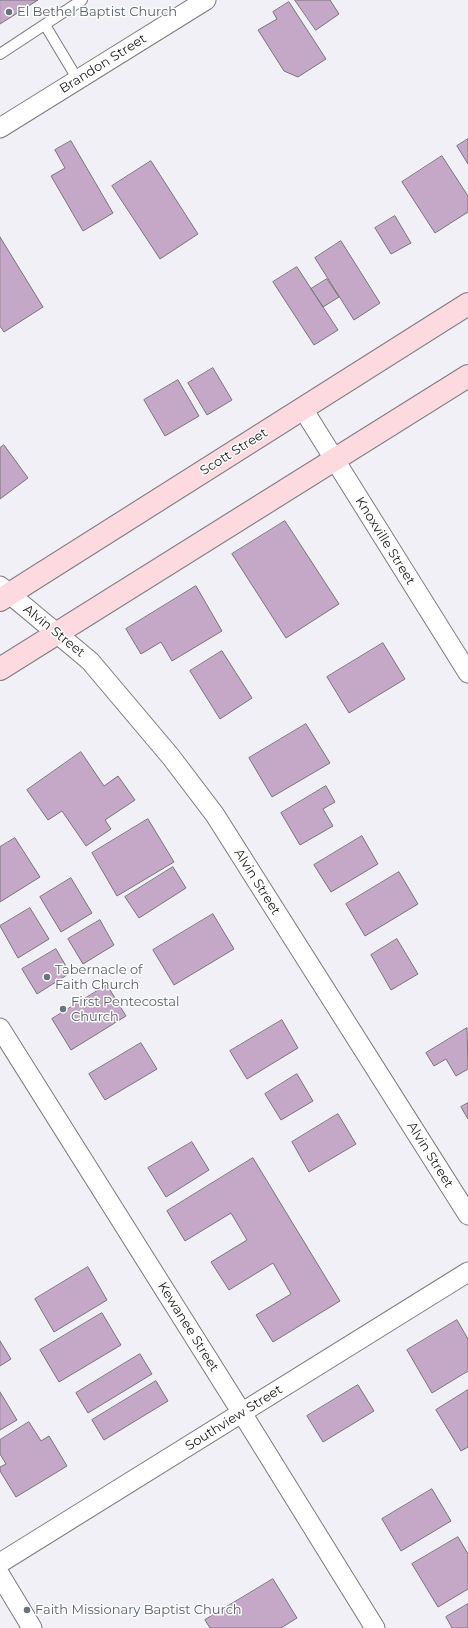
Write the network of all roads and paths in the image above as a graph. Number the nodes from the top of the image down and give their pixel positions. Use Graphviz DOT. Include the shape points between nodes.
graph roads {
  1 [pos="82,0"];
  2 [pos="206,0"];
  3 [pos="45,24"];
  4 [pos="0,54"];
  5 [pos="78,80"];
  6 [pos="0,128"];
  7 [pos="468,304"];
  8 [pos="468,376"];
  9 [pos="303,408"];
  10 [pos="334,459"];
  11 [pos="3,594"];
  12 [pos="56,634"];
  13 [pos="0,669"];
  14 [pos="468,673"];
  15 [pos="0,1028"];
  16 [pos="468,1215"];
  17 [pos="468,1272"];
  18 [pos="242,1413"];
  19 [pos="0,1562"];
  20 [pos="0,1575"];
  21 [pos="32,1628"];
  22 [pos="375,1628"];
  1 -- 3 [label="lane"];
  2 -- 5 [label="street, Brandon Street"];
  3 -- 4 [label="lane"];
  3 -- 5 [label="lane"];
  5 -- 6 [label="street, Brandon Street"];
  7 -- 9 [label="main road, Scott Street"];
  8 -- 10 [label="main road"];
  9 -- 10 [label="street, Knoxville Street"];
  9 -- 11 [label="main road, Scott Street"];
  10 -- 12 [label="main road"];
  10 -- 14 [label="street, Knoxville Street"];
  11 -- 12 [label="street, Alvin Street"];
  12 -- 13 [label="main road"];
  12 -- 16 [label="street, Alvin Street" via="90,661 171,757 215,816"];
  15 -- 18 [label="street, Kewanee Street"];
  17 -- 18 [label="street, Southview Street"];
  18 -- 19 [label="street, Southview Street"];
  18 -- 22 [label="street, Kewanee Street"];
  20 -- 21 [label="street"];
}
